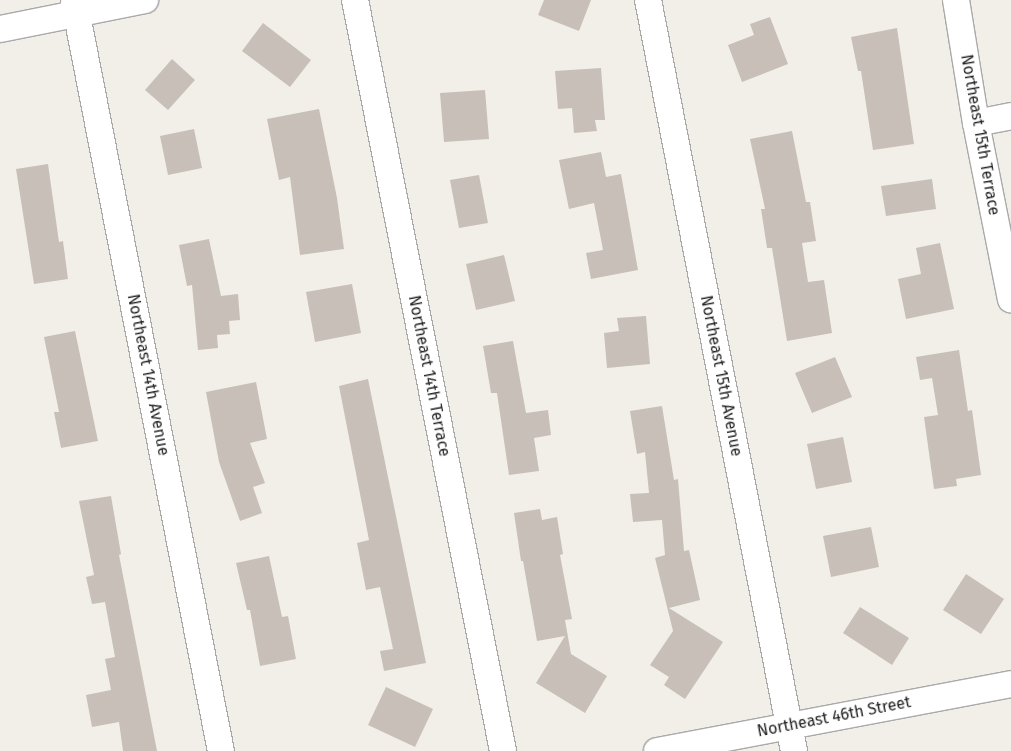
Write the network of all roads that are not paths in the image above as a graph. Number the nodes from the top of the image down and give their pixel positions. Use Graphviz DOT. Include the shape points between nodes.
graph roads {
  1 [pos="145,0"];
  2 [pos="355,0"];
  3 [pos="648,0"];
  4 [pos="956,0"];
  5 [pos="76,7"];
  6 [pos="0,29"];
  7 [pos="1011,116"];
  8 [pos="976,123"];
  9 [pos="1011,300"];
  10 [pos="1011,684"];
  11 [pos="788,725"];
  12 [pos="222,751"];
  13 [pos="503,751"];
  14 [pos="657,751"];
  15 [pos="794,751"];
  1 -- 5 [label="street"];
  2 -- 13 [label="street, Northeast 14th Terrace"];
  3 -- 11 [label="street, Northeast 15th Avenue"];
  4 -- 8 [label="street, Northeast 15th Terrace"];
  5 -- 6 [label="street"];
  5 -- 12 [label="street, Northeast 14th Avenue"];
  7 -- 8 [label="street"];
  8 -- 9 [label="street, Northeast 15th Terrace"];
  10 -- 11 [label="street, Northeast 46th Street"];
  11 -- 14 [label="street, Northeast 46th Street"];
  11 -- 15 [label="street, Northeast 15th Avenue"];
}
